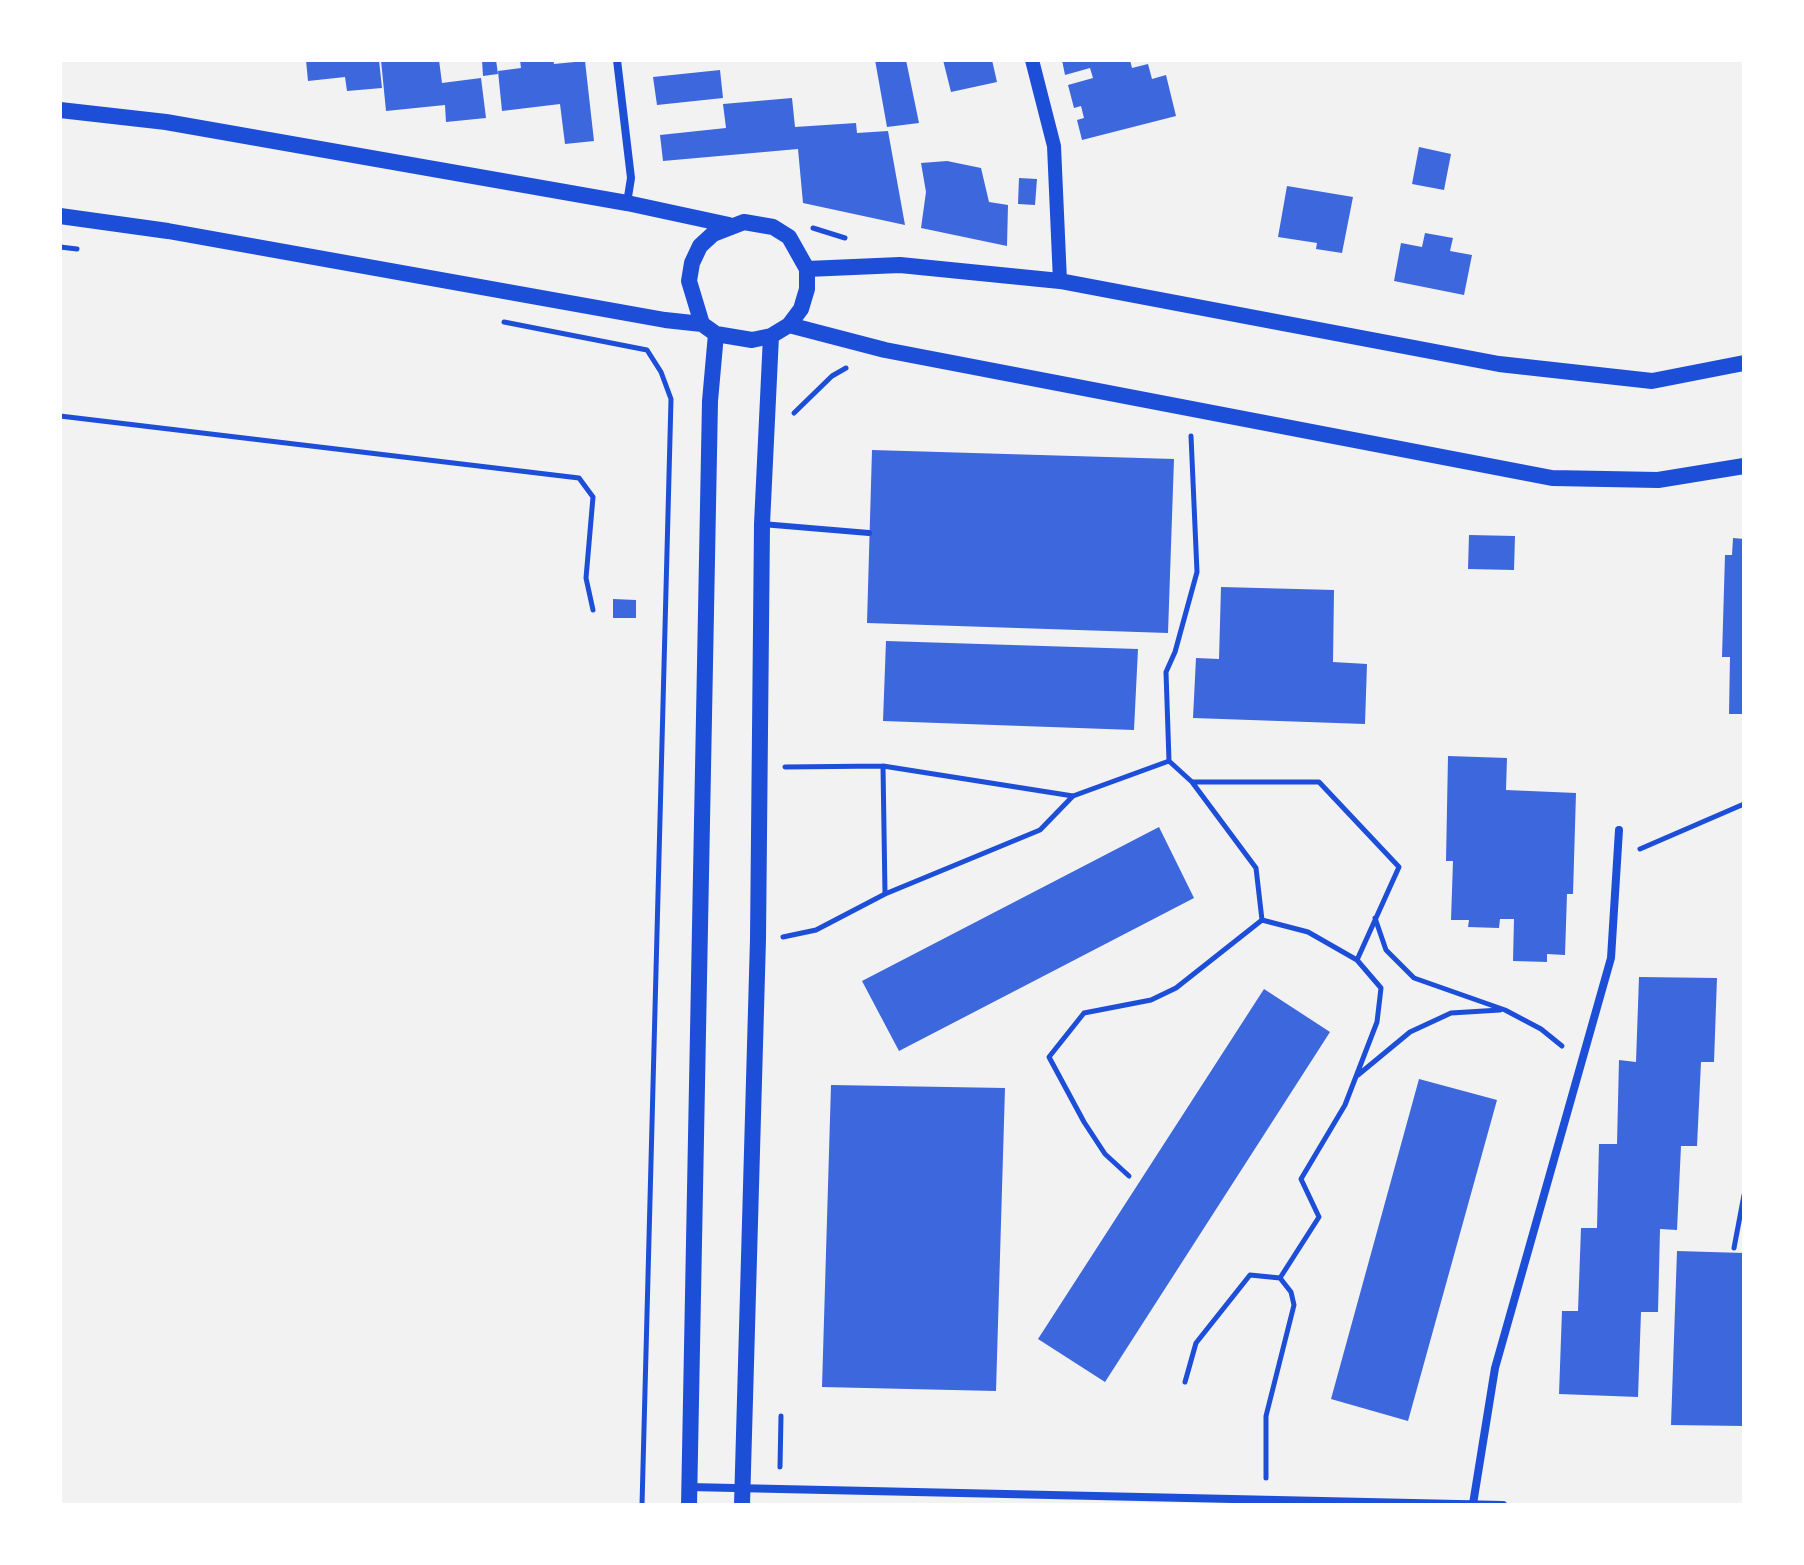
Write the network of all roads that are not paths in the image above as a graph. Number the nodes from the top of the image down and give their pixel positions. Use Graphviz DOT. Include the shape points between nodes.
graph roads {
  1 [pos="617,60"];
  2 [pos="1032,60"];
  3 [pos="60,110"];
  4 [pos="627,203"];
  5 [pos="60,216"];
  6 [pos="729,225"];
  7 [pos="807,269"];
  8 [pos="1060,281"];
  9 [pos="789,325"];
  10 [pos="709,329"];
  11 [pos="771,336"];
  12 [pos="1744,363"];
  13 [pos="1744,466"];
  14 [pos="762,524"];
  15 [pos="869,533"];
  16 [pos="1619,830"];
  17 [pos="689,1487"];
  18 [pos="742,1496"];
  19 [pos="1473,1504"];
  20 [pos="689,1505"];
  21 [pos="1503,1505"];
  1 -- 4 [label="street" via="631,178"];
  2 -- 8 [label="street" via="1054,146"];
  3 -- 4 [label="main road" via="166,122"];
  4 -- 6 [label="main road"];
  5 -- 10 [label="main road"];
  6 -- 7 [label="main road" via="773,227 789,237"];
  6 -- 10 [label="main road" via="700,246 692,263 690,290"];
  7 -- 8 [label="main road" via="900,265"];
  7 -- 9 [label="main road" via="801,309"];
  8 -- 12 [label="main road" via="1499,364 1652,381"];
  9 -- 11 [label="main road"];
  9 -- 13 [label="main road" via="885,350 1552,478 1658,480"];
  10 -- 11 [label="main road" via="752,340"];
  10 -- 17 [label="main road"];
  11 -- 14 [label="main road"];
  14 -- 15 [label="lane"];
  14 -- 18 [label="main road" via="758,939"];
  16 -- 19 [label="street" via="1611,958 1495,1368"];
  17 -- 18 [label="street"];
  17 -- 20 [label="main road"];
  18 -- 19 [label="street" via="780,1489"];
  19 -- 21 [label="street"];
}
